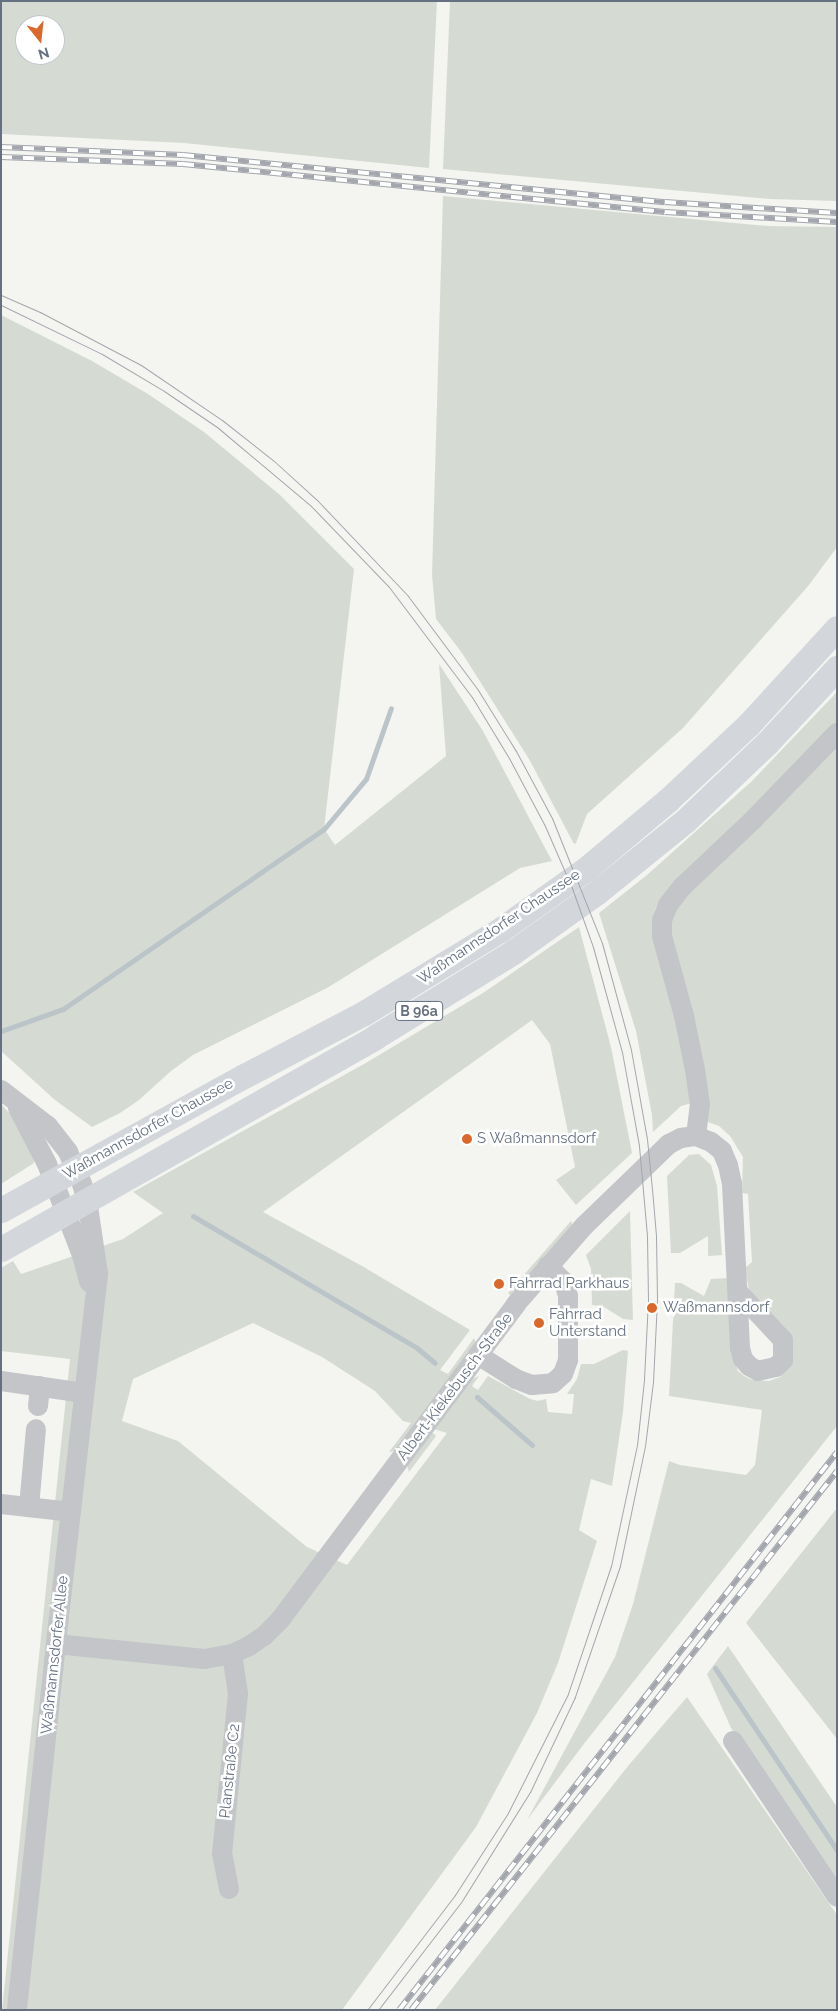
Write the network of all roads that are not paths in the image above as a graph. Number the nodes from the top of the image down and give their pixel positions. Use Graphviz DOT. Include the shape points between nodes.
graph roads {
  1 [pos="837,628"];
  2 [pos="837,668"];
  3 [pos="837,733"];
  4 [pos="1,1090"];
  5 [pos="16,1104"];
  6 [pos="696,1136"];
  7 [pos="76,1168"];
  8 [pos="54,1181"];
  9 [pos="87,1200"];
  10 [pos="1,1210"];
  11 [pos="65,1213"];
  12 [pos="1,1249"];
  13 [pos="548,1266"];
  14 [pos="739,1293"];
  15 [pos="94,1300"];
  16 [pos="478,1355"];
  17 [pos="1,1380"];
  18 [pos="40,1386"];
  19 [pos="84,1393"];
  20 [pos="38,1406"];
  21 [pos="36,1429"];
  22 [pos="1,1504"];
  23 [pos="29,1507"];
  24 [pos="71,1512"];
  25 [pos="56,1644"];
  26 [pos="232,1654"];
  27 [pos="733,1741"];
  28 [pos="229,1889"];
  29 [pos="837,1898"];
  30 [pos="18,2010"];
  1 -- 7 [label="main road, Waßmannsdorfer Chaussee / B 96a" via="711,762 654,813 557,890 500,930 381,1003"];
  2 -- 9 [label="main road, Waßmannsdorfer Chaussee / B 96a" via="767,743 677,828 566,916 430,1005"];
  3 -- 6 [label="street" via="753,820 682,887 668,905 662,920 662,936 695,1070 700,1105"];
  4 -- 5 [label="street"];
  5 -- 7 [label="street, Waßmannsdorfer Allee" via="48,1126"];
  5 -- 8 [label="street, Waßmannsdorfer Allee"];
  6 -- 13 [label="street, Albert-Kiekebusch-Straße" via="668,1144"];
  6 -- 14 [label="street" via="722,1151 728,1165"];
  7 -- 8 [label="main road, Waßmannsdorfer Chaussee / B 96a"];
  7 -- 9 [label="street, Waßmannsdorfer Allee"];
  8 -- 10 [label="main road, Waßmannsdorfer Chaussee / B 96a"];
  8 -- 11 [label="street, Waßmannsdorfer Allee"];
  9 -- 11 [label="main road, Waßmannsdorfer Chaussee / B 96a"];
  9 -- 15 [label="street, Waßmannsdorfer Allee" via="98,1274"];
  11 -- 12 [label="main road, Waßmannsdorfer Chaussee / B 96a"];
  11 -- 15 [label="street, Waßmannsdorfer Allee" via="82,1255"];
  13 -- 16 [label="street, Albert-Kiekebusch-Straße"];
  13 -- 16 [label="street" via="564,1282 568,1296 568,1360 563,1374 553,1383 532,1385 516,1380"];
  15 -- 19 [label="street, Waßmannsdorfer Allee"];
  16 -- 26 [label="street, Albert-Kiekebusch-Straße" via="280,1620 264,1636"];
  17 -- 18 [label="street"];
  18 -- 19 [label="street"];
  18 -- 20 [label="street"];
  19 -- 24 [label="street, Waßmannsdorfer Allee"];
  21 -- 23 [label="street"];
  22 -- 23 [label="street"];
  23 -- 24 [label="street"];
  24 -- 25 [label="street, Waßmannsdorfer Allee"];
  25 -- 26 [label="street, Albert-Kiekebusch-Straße" via="188,1659"];
  25 -- 30 [label="street, Waßmannsdorfer Allee"];
  26 -- 28 [label="street, Planstraße C2" via="238,1694 222,1854"];
  27 -- 29 [label="street"];
}
